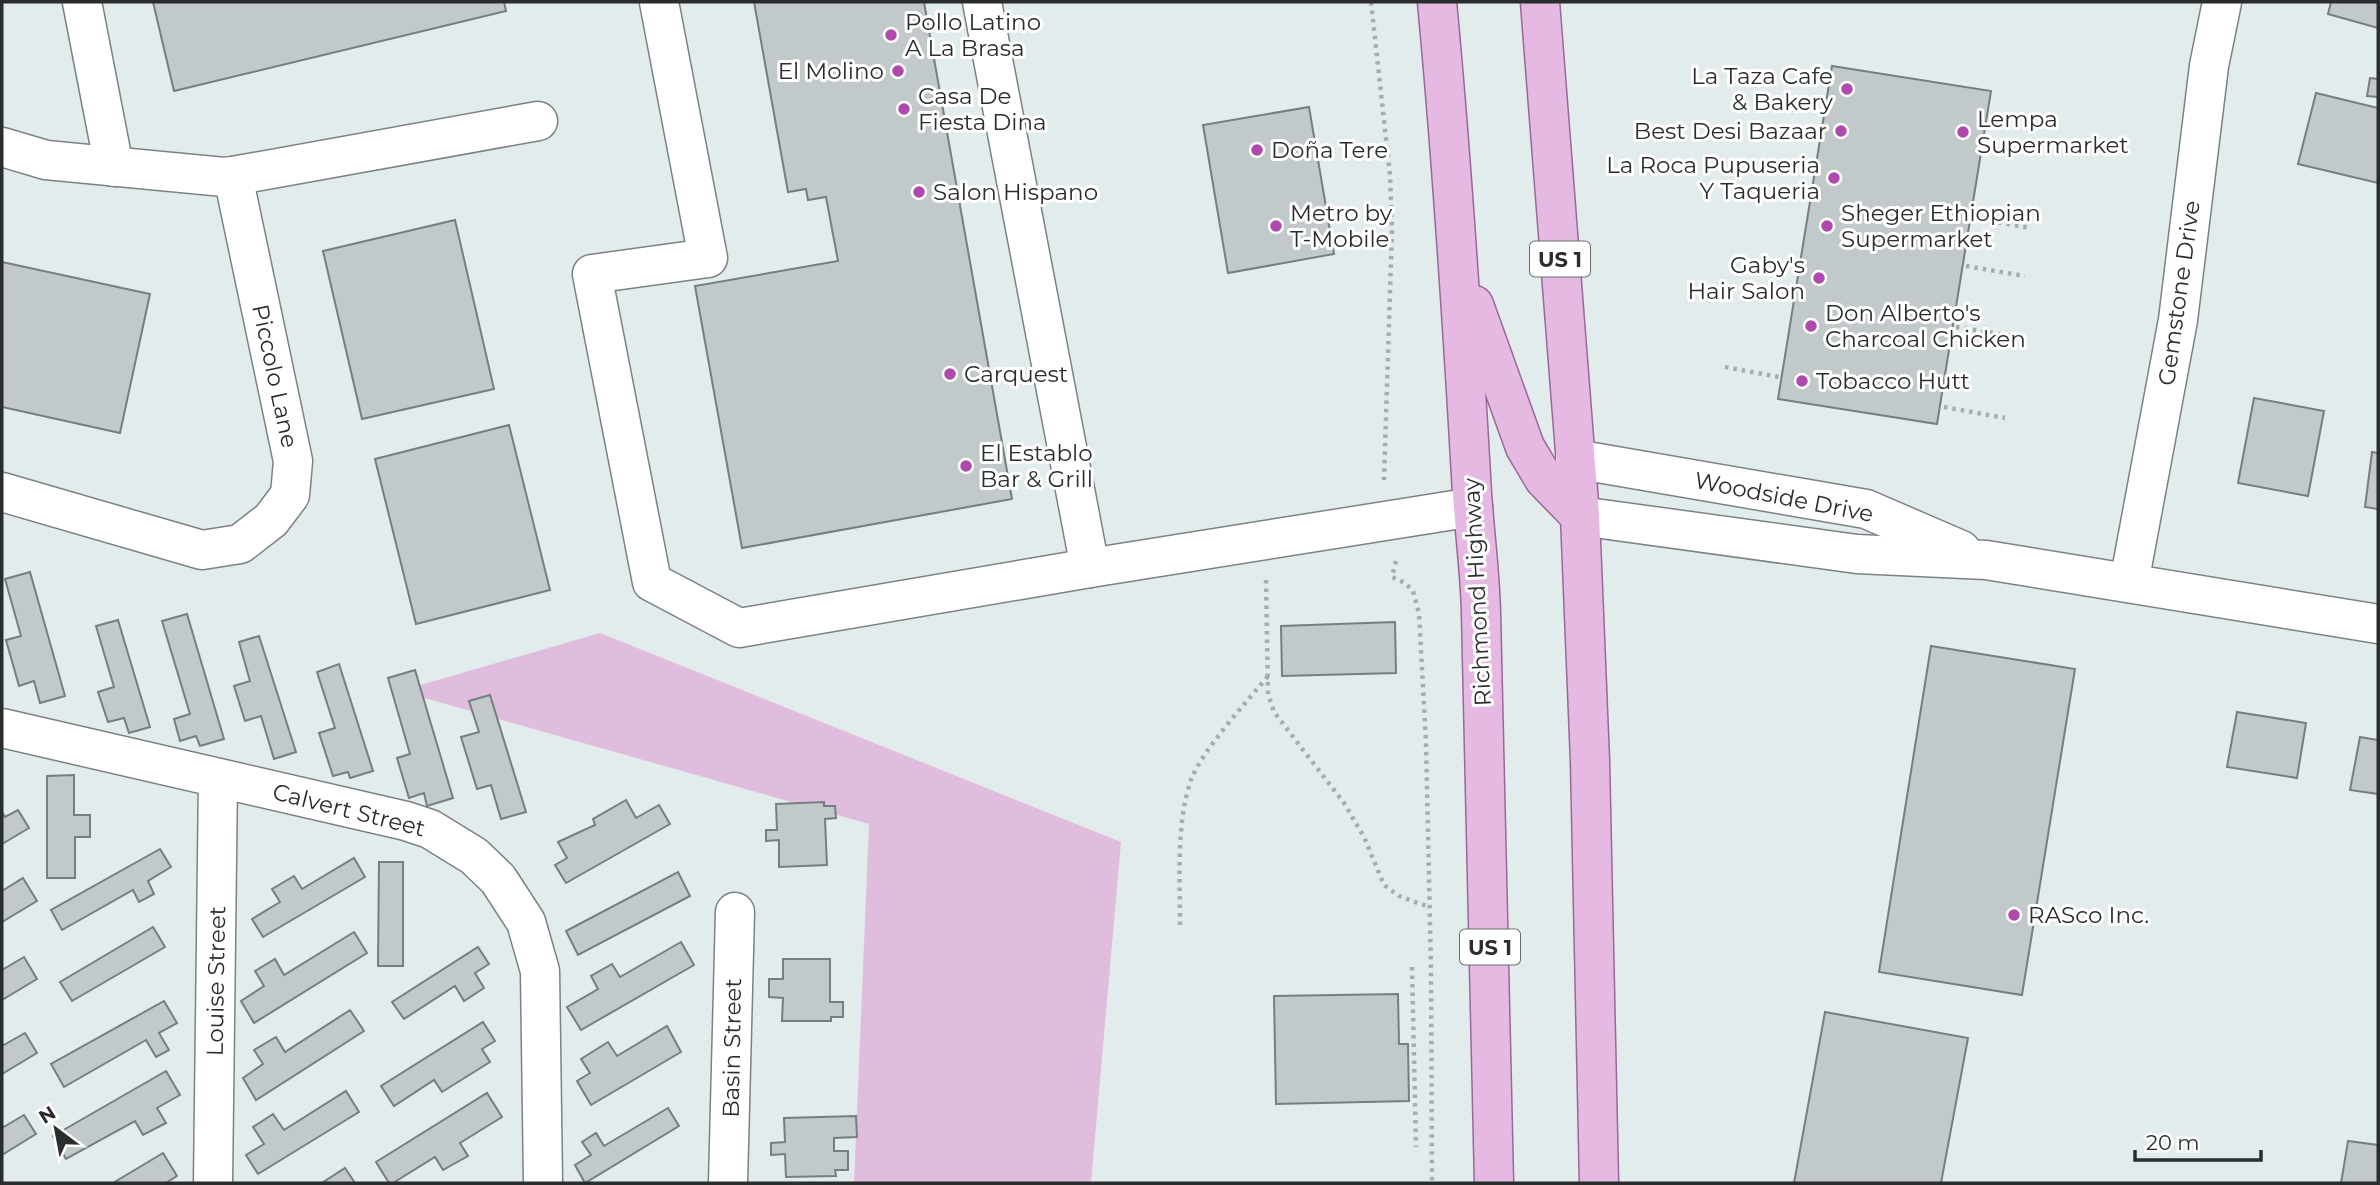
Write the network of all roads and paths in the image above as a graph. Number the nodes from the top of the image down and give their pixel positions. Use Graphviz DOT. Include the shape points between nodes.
graph roads {
  1 [pos="82,2"];
  2 [pos="659,2"];
  3 [pos="982,2"];
  4 [pos="1371,2"];
  5 [pos="1437,2"];
  6 [pos="1540,2"];
  7 [pos="2222,2"];
  8 [pos="538,121"];
  9 [pos="2,146"];
  10 [pos="114,167"];
  11 [pos="233,176"];
  12 [pos="1973,218"];
  13 [pos="2031,228"];
  14 [pos="1459,263"];
  15 [pos="1966,266"];
  16 [pos="2025,276"];
  17 [pos="1956,327"];
  18 [pos="2017,337"];
  19 [pos="1726,367"];
  20 [pos="1779,377"];
  21 [pos="1944,407"];
  22 [pos="2005,418"];
  23 [pos="1575,459"];
  24 [pos="1384,484"];
  25 [pos="2,492"];
  26 [pos="1473,507"];
  27 [pos="1580,516"];
  28 [pos="1396,558"];
  29 [pos="1986,560"];
  30 [pos="1090,568"];
  31 [pos="2129,583"];
  32 [pos="2378,624"];
  33 [pos="1269,626"];
  34 [pos="1268,676"];
  35 [pos="2,728"];
  36 [pos="218,778"];
  37 [pos="1429,907"];
  38 [pos="736,912"];
  39 [pos="1180,925"];
  40 [pos="1412,967"];
  41 [pos="1416,1147"];
  42 [pos="214,1183"];
  43 [pos="542,1183"];
  44 [pos="728,1183"];
  45 [pos="1432,1183"];
  46 [pos="1494,1183"];
  47 [pos="1599,1183"];
  1 -- 10 [label="street"];
  2 -- 30 [label="street" via="708,258 592,275 652,582 739,628"];
  3 -- 30 [label="street"];
  4 -- 24 [label="path" via="1392,229"];
  5 -- 14 [label="main road, Richmond Highway / US 1"];
  6 -- 23 [label="main road, US 1"];
  7 -- 31 [label="street, Gemstone Drive" via="2208,66 2178,320"];
  8 -- 11 [label="street"];
  9 -- 10 [label="street" via="46,160"];
  10 -- 11 [label="street"];
  11 -- 25 [label="street, Piccolo Lane" via="293,461 290,495 271,520 240,544 202,550"];
  12 -- 13 [label="path"];
  14 -- 26 [label="main road, Richmond Highway / US 1"];
  14 -- 27 [label="main road" via="1525,447 1544,479"];
  15 -- 16 [label="path"];
  17 -- 18 [label="path"];
  19 -- 20 [label="path"];
  21 -- 22 [label="path"];
  23 -- 27 [label="main road, US 1"];
  23 -- 29 [label="street, Woodside Drive" via="1866,509"];
  26 -- 30 [label="street"];
  26 -- 46 [label="main road, Richmond Highway / US 1" via="1490,872"];
  27 -- 29 [label="street, Woodside Drive" via="1857,554"];
  27 -- 47 [label="main road, US 1"];
  28 -- 37 [label="path" via="1392,577 1413,591 1419,613"];
  29 -- 31 [label="street, Woodside Drive"];
  31 -- 32 [label="street, Woodside Drive"];
  33 -- 34 [label="path"];
  34 -- 37 [label="path" via="1274,712 1345,803 1381,880 1399,896"];
  34 -- 39 [label="path" via="1192,778 1180,858"];
  35 -- 36 [label="street, Calvert Street"];
  36 -- 42 [label="street, Louise Street"];
  36 -- 43 [label="street, Calvert Street" via="430,829 474,856 498,880 526,922 540,971"];
  37 -- 45 [label="path"];
  38 -- 44 [label="street, Basin Street"];
  40 -- 41 [label="path"];
}
